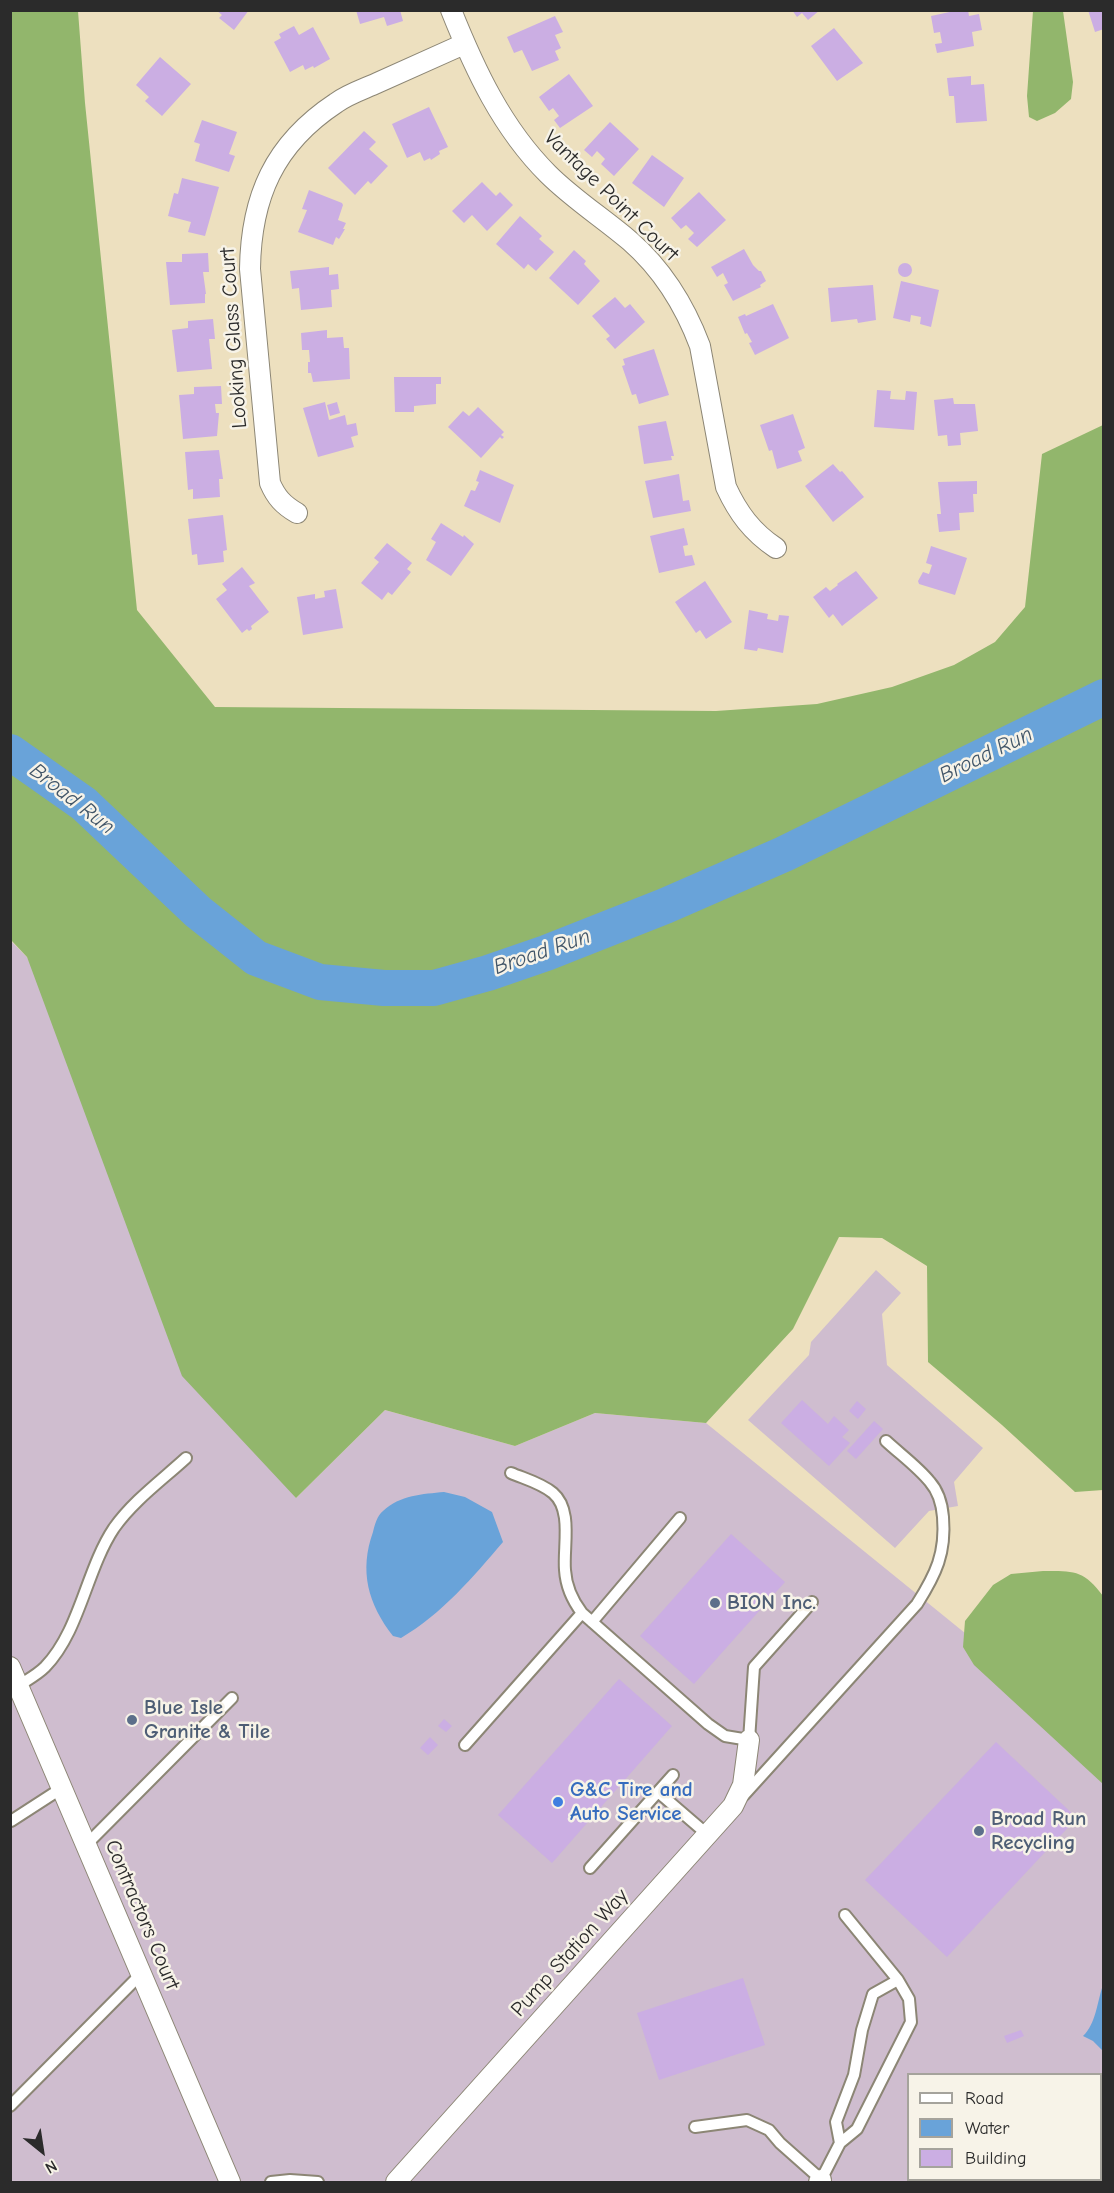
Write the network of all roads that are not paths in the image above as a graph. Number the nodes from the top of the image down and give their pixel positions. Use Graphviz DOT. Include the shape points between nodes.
graph roads {
  1 [pos="451,10"];
  2 [pos="464,44"];
  3 [pos="297,513"];
  4 [pos="776,549"];
  5 [pos="886,1441"];
  6 [pos="186,1458"];
  7 [pos="511,1473"];
  8 [pos="680,1518"];
  9 [pos="812,1602"];
  10 [pos="582,1613"];
  11 [pos="592,1622"];
  12 [pos="10,1667"];
  13 [pos="18,1686"];
  14 [pos="232,1698"];
  15 [pos="749,1740"];
  16 [pos="465,1746"];
  17 [pos="673,1775"];
  18 [pos="62,1788"];
  19 [pos="658,1792"];
  20 [pos="733,1806"];
  21 [pos="11,1821"];
  22 [pos="708,1835"];
  23 [pos="86,1845"];
  24 [pos="590,1869"];
  25 [pos="845,1915"];
  26 [pos="141,1974"];
  27 [pos="898,1980"];
  28 [pos="10,2106"];
  29 [pos="695,2127"];
  30 [pos="840,2143"];
  31 [pos="230,2182"];
  32 [pos="271,2182"];
  33 [pos="318,2182"];
  34 [pos="396,2182"];
  35 [pos="821,2182"];
  1 -- 2 [label="street, Vantage Point Court"];
  2 -- 3 [label="street, Looking Glass Court" via="337,102 298,135 264,183 250,240 250,269 270,483 285,506"];
  2 -- 4 [label="street, Vantage Point Court" via="497,109 530,154 578,202 629,240 673,291 700,346 726,487 747,524"];
  5 -- 20 [label="lane" via="937,1493 944,1525 940,1559 917,1604"];
  6 -- 13 [label="lane" via="114,1528 63,1642 43,1669"];
  7 -- 10 [label="lane" via="545,1487 562,1504 568,1590"];
  8 -- 11 [label="lane"];
  9 -- 15 [label="lane" via="754,1667"];
  10 -- 11 [label="lane"];
  10 -- 16 [label="lane"];
  11 -- 15 [label="lane" via="708,1724 725,1736"];
  12 -- 13 [label="street, Contractors Court"];
  13 -- 18 [label="street, Contractors Court"];
  14 -- 23 [label="lane"];
  15 -- 20 [label="street, Pump Station Way" via="743,1785"];
  17 -- 19 [label="lane"];
  18 -- 21 [label="lane"];
  18 -- 23 [label="street, Contractors Court"];
  19 -- 22 [label="lane"];
  19 -- 24 [label="lane"];
  20 -- 22 [label="street, Pump Station Way"];
  22 -- 34 [label="street, Pump Station Way"];
  23 -- 26 [label="street, Contractors Court"];
  25 -- 27 [label="lane"];
  26 -- 28 [label="lane"];
  26 -- 31 [label="street, Contractors Court"];
  27 -- 30 [label="lane" via="873,1994 854,2074 836,2122"];
  27 -- 30 [label="lane" via="909,1999 912,2022 857,2129"];
  29 -- 35 [label="lane" via="747,2120 769,2130"];
  30 -- 35 [label="lane"];
  32 -- 33 [label="lane"];
}
